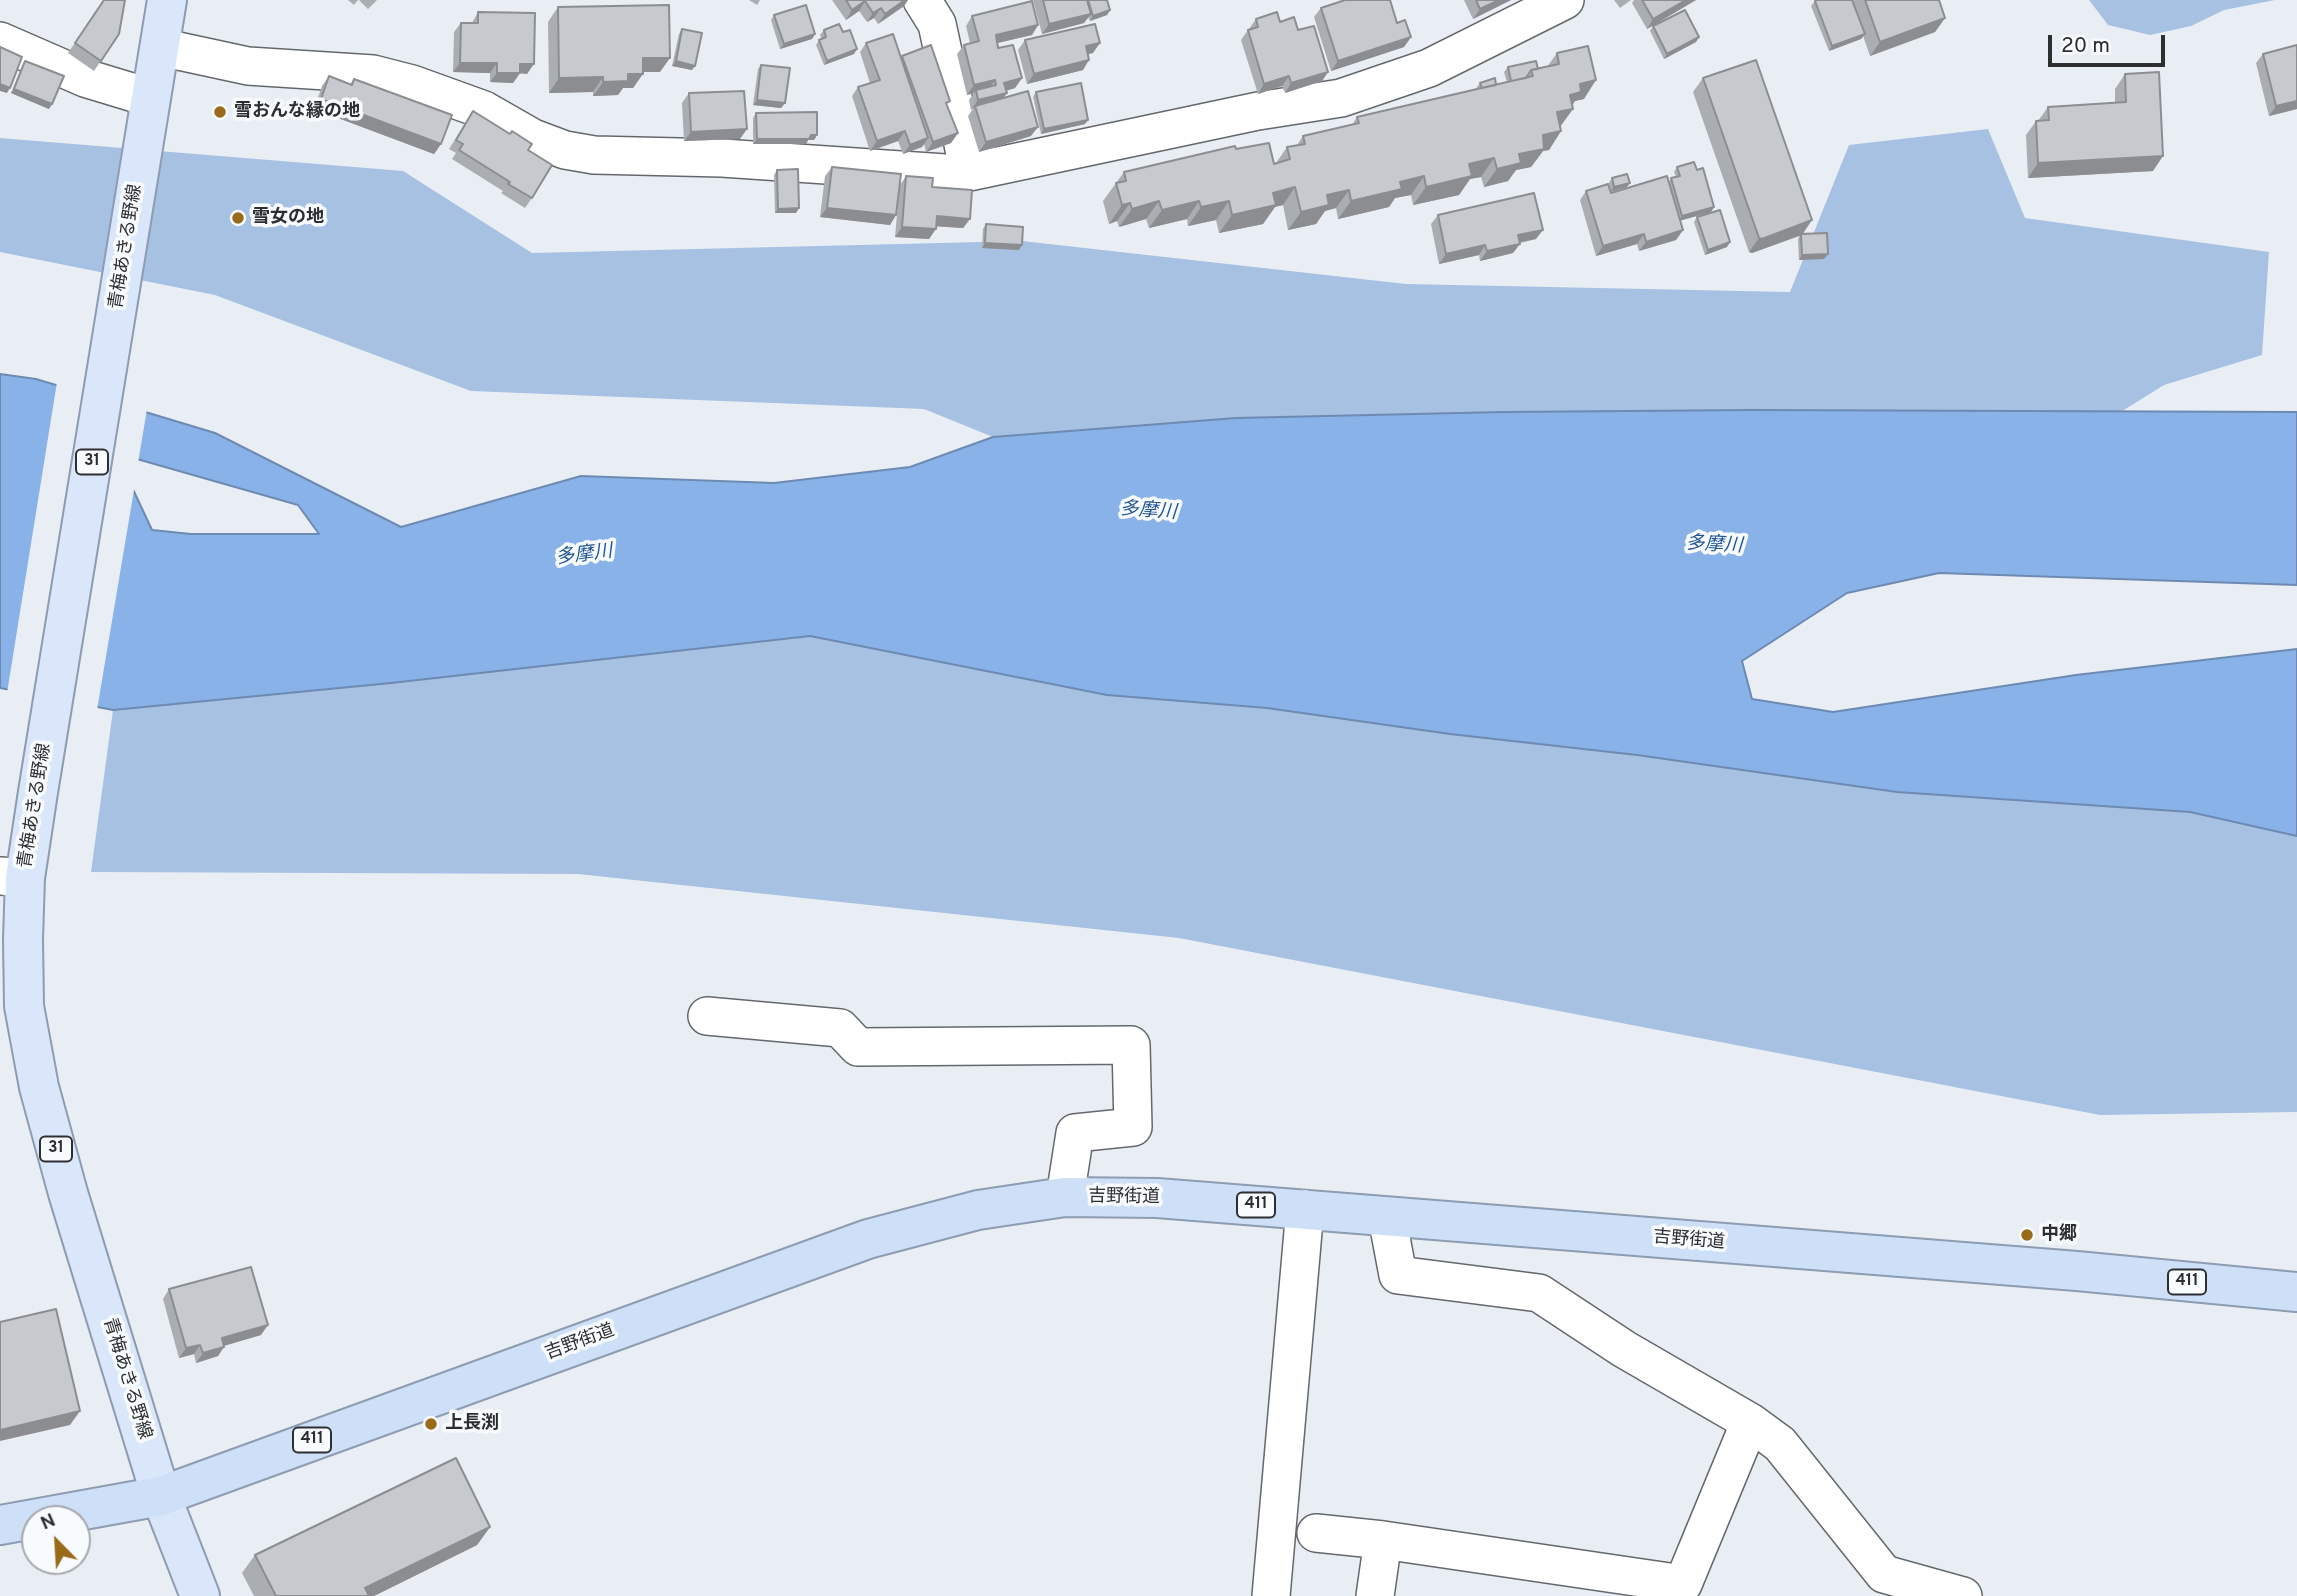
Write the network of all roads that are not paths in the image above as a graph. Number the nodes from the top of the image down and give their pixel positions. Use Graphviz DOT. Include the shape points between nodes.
graph roads {
  1 [pos="167,0"];
  2 [pos="922,0"];
  3 [pos="1565,0"];
  4 [pos="0,41"];
  5 [pos="160,47"];
  6 [pos="148,115"];
  7 [pos="976,170"];
  8 [pos="13,877"];
  9 [pos="707,1016"];
  10 [pos="1065,1197"];
  11 [pos="1305,1209"];
  12 [pos="1387,1217"];
  13 [pos="2297,1293"];
  14 [pos="1750,1422"];
  15 [pos="161,1496"];
  16 [pos="0,1525"];
  17 [pos="1316,1533"];
  18 [pos="1383,1540"];
  19 [pos="200,1596"];
  20 [pos="1271,1596"];
  21 [pos="1375,1596"];
  22 [pos="1963,1596"];
  1 -- 5 [label="main road, 青梅あきる野線 / 31"];
  2 -- 7 [label="street" via="937,24 966,158"];
  3 -- 7 [label="street" via="1429,68 1341,98"];
  4 -- 6 [label="street" via="85,78"];
  5 -- 6 [label="main road, 青梅あきる野線 / 31"];
  5 -- 7 [label="street" via="248,66 373,74 484,110 554,146 594,155 722,158 960,174"];
  6 -- 8 [label="main road, 青梅あきる野線 / 31" via="38,792"];
  8 -- 15 [label="main road, 青梅あきる野線 / 31" via="23,939 24,1006 39,1087"];
  9 -- 10 [label="street" via="840,1028 858,1047 1131,1045 1133,1127 1074,1133"];
  10 -- 11 [label="highway, 吉野街道 / 411" via="1157,1198"];
  10 -- 15 [label="highway, 吉野街道 / 411" via="978,1210 868,1239"];
  11 -- 12 [label="highway, 吉野街道 / 411"];
  11 -- 20 [label="street"];
  12 -- 13 [label="highway, 吉野街道 / 411" via="2077,1271"];
  12 -- 14 [label="street" via="1398,1275 1539,1293"];
  14 -- 18 [label="street" via="1683,1584"];
  14 -- 22 [label="street" via="1780,1444 1884,1574"];
  15 -- 16 [label="highway, 吉野街道 / 411"];
  15 -- 19 [label="main road, 青梅あきる野線 / 31"];
  17 -- 18 [label="street"];
  18 -- 21 [label="street"];
}
